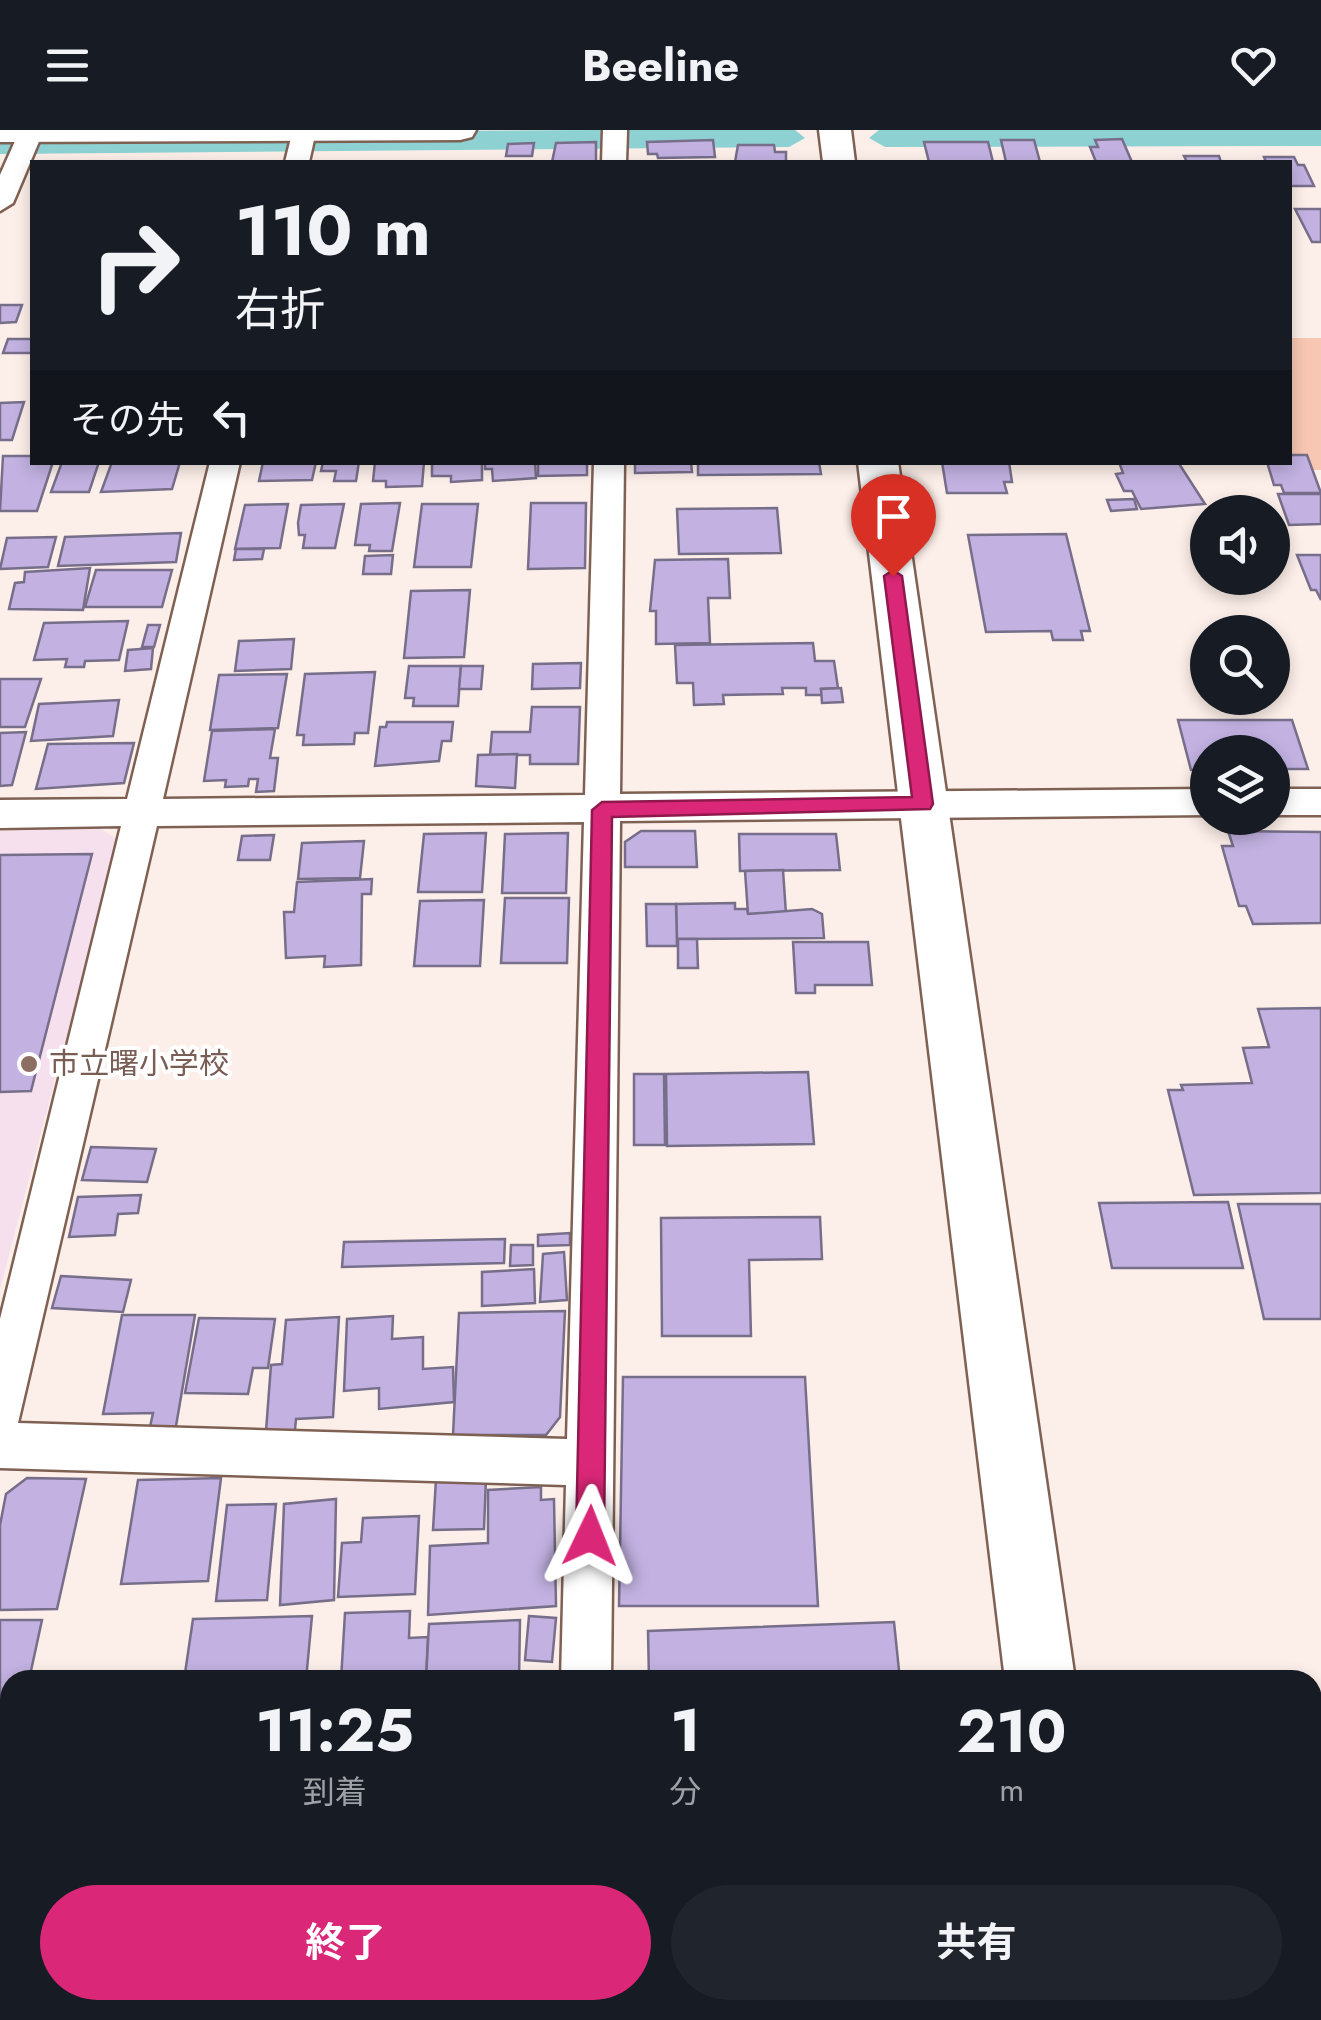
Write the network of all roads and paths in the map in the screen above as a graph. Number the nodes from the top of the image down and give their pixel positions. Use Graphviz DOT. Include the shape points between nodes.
graph roads {
  1 [pos="460,130"];
  2 [pos="615,130"];
  3 [pos="835,130"];
  4 [pos="304,131"];
  5 [pos="353,131"];
  6 [pos="15,132"];
  7 [pos="297,160"];
  8 [pos="614,160"];
  9 [pos="839,160"];
  10 [pos="0,202"];
  11 [pos="224,465"];
  12 [pos="609,465"];
  13 [pos="878,465"];
  14 [pos="1190,802"];
  15 [pos="1290,802"];
  16 [pos="1321,802"];
  17 [pos="923,804"];
  18 [pos="602,810"];
  19 [pos="142,813"];
  20 [pos="0,814"];
  21 [pos="0,1412"];
  22 [pos="0,1446"];
  23 [pos="592,1464"];
  24 [pos="586,1670"];
  25 [pos="1039,1670"];
  1 -- 5 [label="street"];
  2 -- 8 [label="street"];
  3 -- 9 [label="street"];
  4 -- 5 [label="street"];
  4 -- 6 [label="street"];
  4 -- 7 [label="street"];
  6 -- 10 [label="street"];
  11 -- 19 [label="street"];
  12 -- 18 [label="street"];
  13 -- 17 [label="street"];
  14 -- 17 [label="street"];
  15 -- 16 [label="street"];
  17 -- 18 [label="street"];
  17 -- 25 [label="street"];
  18 -- 19 [label="street"];
  18 -- 23 [label="street"];
  19 -- 20 [label="street"];
  19 -- 21 [label="street"];
  22 -- 23 [label="street"];
  23 -- 24 [label="street"];
}
